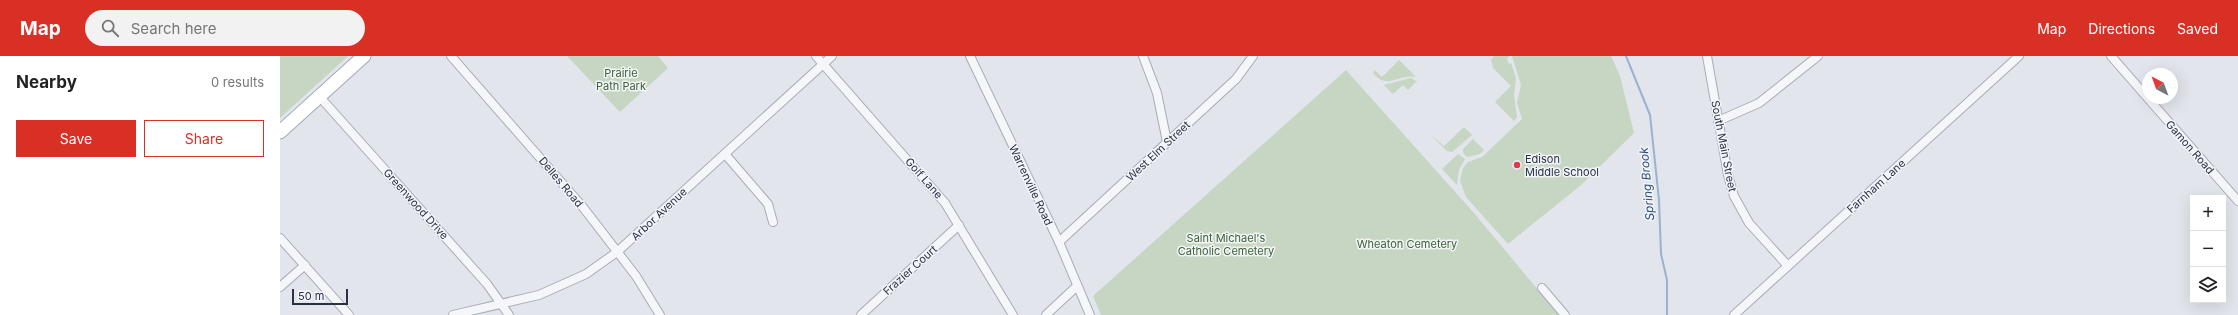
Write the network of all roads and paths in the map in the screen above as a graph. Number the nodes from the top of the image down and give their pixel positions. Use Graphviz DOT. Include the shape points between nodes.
graph roads {
  1 [pos="364,56"];
  2 [pos="452,56"];
  3 [pos="816,56"];
  4 [pos="832,56"];
  5 [pos="970,56"];
  6 [pos="1143,56"];
  7 [pos="1253,56"];
  8 [pos="1707,56"];
  9 [pos="1818,56"];
  10 [pos="2019,56"];
  11 [pos="2111,56"];
  12 [pos="823,64"];
  13 [pos="319,96"];
  14 [pos="1718,121"];
  15 [pos="280,132"];
  16 [pos="1166,142"];
  17 [pos="725,154"];
  18 [pos="2238,201"];
  19 [pos="773,222"];
  20 [pos="959,225"];
  21 [pos="280,238"];
  22 [pos="1058,242"];
  23 [pos="617,252"];
  24 [pos="305,265"];
  25 [pos="1788,266"];
  26 [pos="1077,286"];
  27 [pos="280,287"];
  28 [pos="1542,288"];
  29 [pos="501,304"];
  30 [pos="349,315"];
  31 [pos="453,315"];
  32 [pos="509,315"];
  33 [pos="660,315"];
  34 [pos="860,315"];
  35 [pos="1013,315"];
  36 [pos="1046,315"];
  37 [pos="1090,315"];
  38 [pos="1565,315"];
  39 [pos="1734,315"];
  1 -- 13 [label="main road"];
  2 -- 23 [label="street, Delles Road" via="555,175"];
  3 -- 12 [label="street, Golf Lane"];
  4 -- 12 [label="street, Arbor Avenue"];
  5 -- 22 [label="street, Warrenville Road"];
  6 -- 16 [label="street" via="1157,93"];
  7 -- 16 [label="street, West Elm Street" via="1236,79"];
  8 -- 14 [label="street, South Main Street"];
  9 -- 14 [label="street" via="1759,103"];
  10 -- 25 [label="street, Farnham Lane"];
  11 -- 18 [label="street, Gamon Road"];
  12 -- 17 [label="street, Arbor Avenue"];
  12 -- 20 [label="street, Golf Lane" via="945,203"];
  13 -- 15 [label="main road"];
  13 -- 29 [label="street, Greenwood Drive" via="487,284"];
  14 -- 25 [label="street, South Main Street" via="1731,187 1738,206 1749,223"];
  16 -- 22 [label="street, West Elm Street"];
  17 -- 19 [label="street" via="768,204"];
  17 -- 23 [label="street, Arbor Avenue"];
  20 -- 34 [label="street, Frazier Court"];
  20 -- 35 [label="street, Golf Lane"];
  21 -- 24 [label="street"];
  22 -- 26 [label="street, Warrenville Road"];
  23 -- 29 [label="street, Arbor Avenue" via="586,274 563,285 539,295"];
  23 -- 33 [label="street, Delles Road" via="636,276"];
  24 -- 27 [label="street"];
  24 -- 30 [label="street"];
  25 -- 39 [label="street, Farnham Lane"];
  26 -- 36 [label="street"];
  26 -- 37 [label="street, Warrenville Road"];
  28 -- 38 [label="street"];
  29 -- 31 [label="street, Arbor Avenue"];
  29 -- 32 [label="street, Greenwood Drive"];
}
